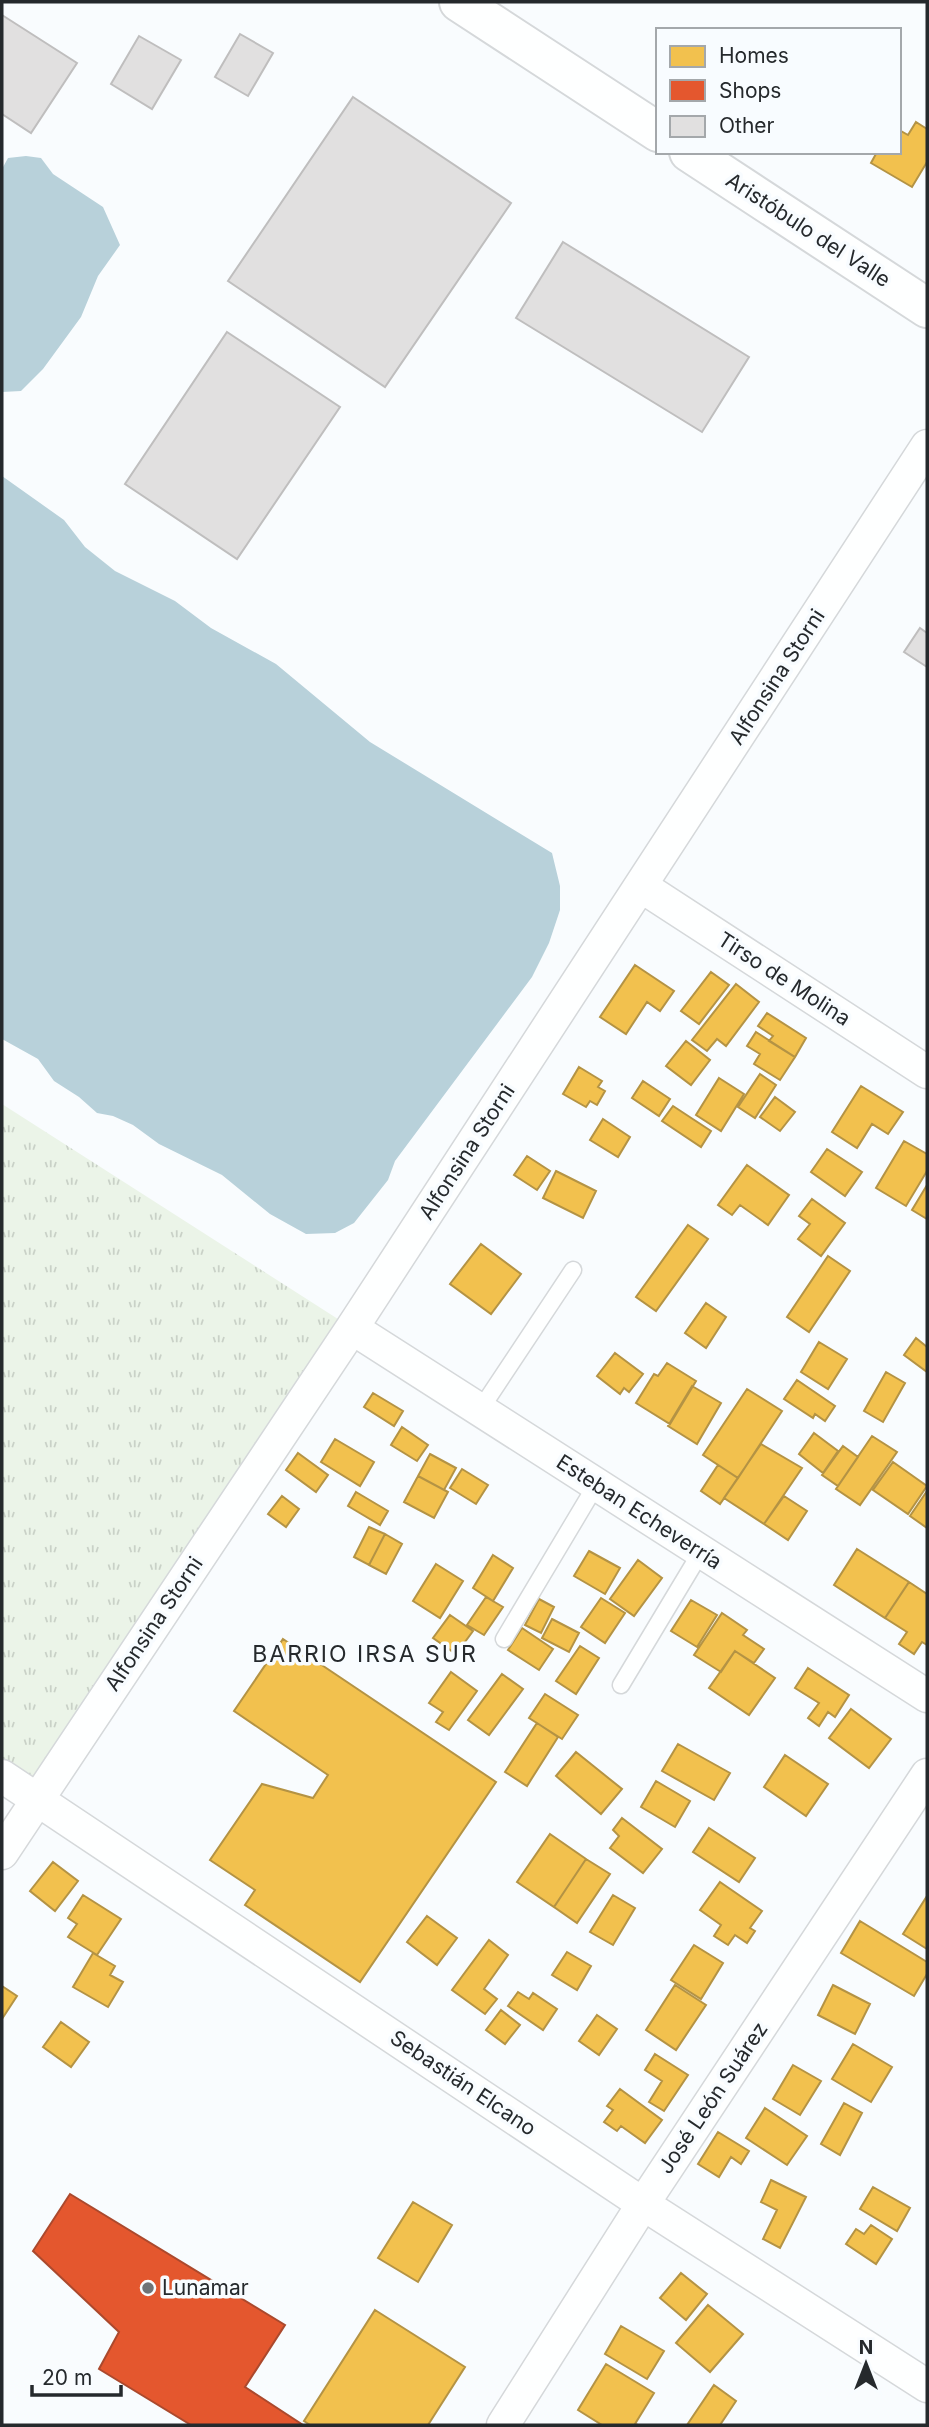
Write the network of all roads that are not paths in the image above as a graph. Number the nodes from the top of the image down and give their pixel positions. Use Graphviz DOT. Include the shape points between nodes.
graph roads {
  1 [pos="459,2"];
  2 [pos="656,131"];
  3 [pos="692,154"];
  4 [pos="927,308"];
  5 [pos="927,446"];
  6 [pos="641,886"];
  7 [pos="927,1072"];
  8 [pos="573,1270"];
  9 [pos="352,1328"];
  10 [pos="480,1410"];
  11 [pos="596,1485"];
  12 [pos="701,1552"];
  13 [pos="504,1639"];
  14 [pos="621,1685"];
  15 [pos="927,1696"];
  16 [pos="927,1774"];
  17 [pos="2,1776"];
  18 [pos="37,1799"];
  19 [pos="2,1853"];
  20 [pos="643,2204"];
  21 [pos="927,2386"];
  22 [pos="503,2425"];
  1 -- 2 [label="street"];
  3 -- 4 [label="street, Aristóbulo del Valle"];
  5 -- 6 [label="street, Alfonsina Storni"];
  6 -- 7 [label="street, Tirso de Molina"];
  6 -- 9 [label="street, Alfonsina Storni"];
  8 -- 10 [label="lane"];
  9 -- 10 [label="street, Esteban Echeverría"];
  9 -- 18 [label="street, Alfonsina Storni"];
  10 -- 11 [label="street, Esteban Echeverría"];
  11 -- 12 [label="street, Esteban Echeverría"];
  11 -- 13 [label="lane"];
  12 -- 14 [label="lane"];
  12 -- 15 [label="street, Esteban Echeverría"];
  16 -- 20 [label="street, José León Suárez"];
  17 -- 18 [label="street, Sebastián Elcano"];
  18 -- 19 [label="street, Alfonsina Storni"];
  18 -- 20 [label="street, Sebastián Elcano"];
  20 -- 21 [label="street, Sebastián Elcano"];
  20 -- 22 [label="street, José León Suárez"];
}
